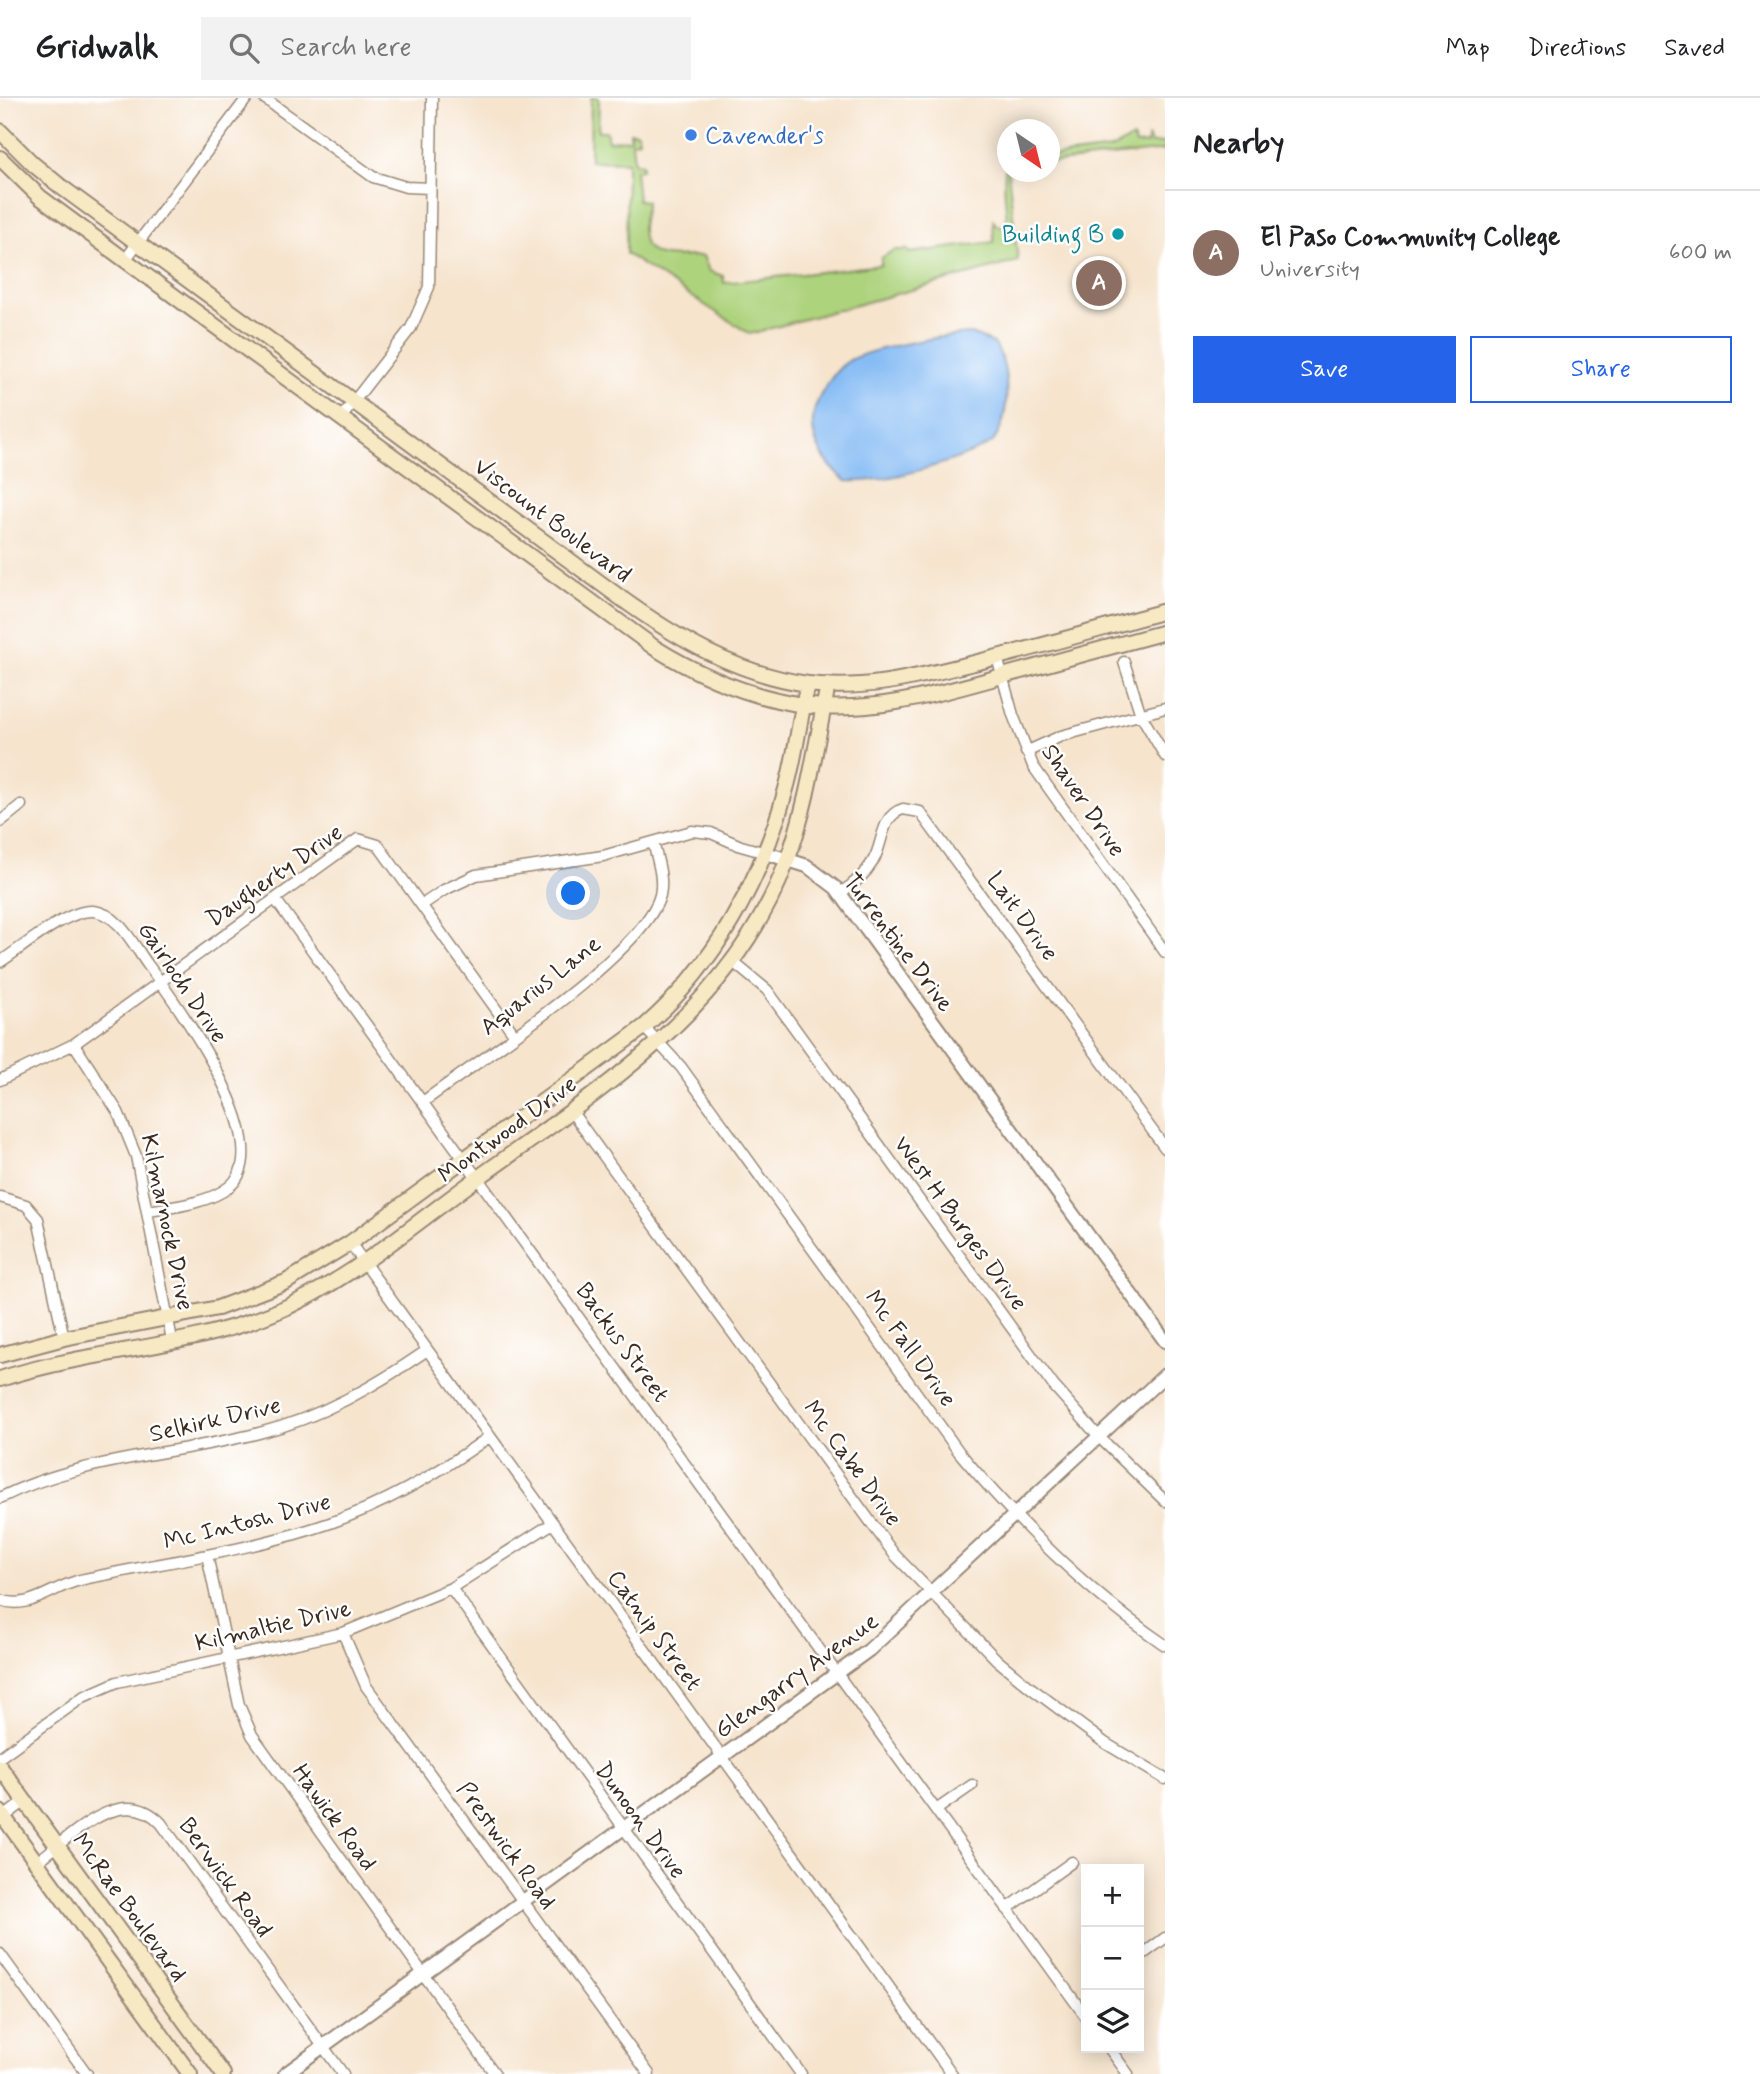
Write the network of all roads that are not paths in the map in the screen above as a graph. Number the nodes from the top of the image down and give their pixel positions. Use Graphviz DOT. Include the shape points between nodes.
graph roads {
  1 [pos="247,98"];
  2 [pos="264,98"];
  3 [pos="432,98"];
  4 [pos="0,131"];
  5 [pos="0,158"];
  6 [pos="430,188"];
  7 [pos="140,242"];
  8 [pos="125,260"];
  9 [pos="354,401"];
  10 [pos="341,418"];
  11 [pos="494,504"];
  12 [pos="482,521"];
  13 [pos="1165,611"];
  14 [pos="641,613"];
  15 [pos="629,629"];
  16 [pos="1165,632"];
  17 [pos="997,657"];
  18 [pos="1124,662"];
  19 [pos="1002,676"];
  20 [pos="808,684"];
  21 [pos="828,685"];
  22 [pos="803,705"];
  23 [pos="823,707"];
  24 [pos="1165,708"];
  25 [pos="1141,715"];
  26 [pos="1026,752"];
  27 [pos="1165,756"];
  28 [pos="21,805"];
  29 [pos="0,822"];
  30 [pos="653,842"];
  31 [pos="766,852"];
  32 [pos="789,858"];
  33 [pos="840,893"];
  34 [pos="275,899"];
  35 [pos="422,905"];
  36 [pos="1165,952"];
  37 [pos="0,962"];
  38 [pos="733,962"];
  39 [pos="160,982"];
  40 [pos="644,1027"];
  41 [pos="514,1034"];
  42 [pos="659,1043"];
  43 [pos="74,1044"];
  44 [pos="0,1080"];
  45 [pos="423,1102"];
  46 [pos="571,1111"];
  47 [pos="1165,1149"];
  48 [pos="463,1159"];
  49 [pos="477,1178"];
  50 [pos="0,1197"];
  51 [pos="148,1211"];
  52 [pos="350,1243"];
  53 [pos="363,1262"];
  54 [pos="168,1318"];
  55 [pos="64,1338"];
  56 [pos="173,1340"];
  57 [pos="1165,1341"];
  58 [pos="426,1351"];
  59 [pos="0,1355"];
  60 [pos="1165,1375"];
  61 [pos="0,1379"];
  62 [pos="489,1437"];
  63 [pos="1099,1437"];
  64 [pos="0,1498"];
  65 [pos="1165,1501"];
  66 [pos="1015,1516"];
  67 [pos="553,1523"];
  68 [pos="207,1555"];
  69 [pos="451,1588"];
  70 [pos="932,1595"];
  71 [pos="0,1600"];
  72 [pos="342,1633"];
  73 [pos="1165,1645"];
  74 [pos="228,1660"];
  75 [pos="837,1673"];
  76 [pos="0,1757"];
  77 [pos="720,1757"];
  78 [pos="0,1766"];
  79 [pos="1165,1779"];
  80 [pos="972,1785"];
  81 [pos="25,1801"];
  82 [pos="936,1810"];
  83 [pos="1,1816"];
  84 [pos="621,1829"];
  85 [pos="58,1846"];
  86 [pos="37,1862"];
  87 [pos="1072,1862"];
  88 [pos="522,1901"];
  89 [pos="1007,1909"];
  90 [pos="1165,1938"];
  91 [pos="1144,1953"];
  92 [pos="0,1954"];
  93 [pos="423,1974"];
  94 [pos="1081,1998"];
  95 [pos="1075,2002"];
  96 [pos="1081,2010"];
  97 [pos="323,2046"];
  98 [pos="1113,2053"];
  99 [pos="87,2074"];
  100 [pos="190,2074"];
  101 [pos="223,2074"];
  102 [pos="285,2074"];
  103 [pos="343,2074"];
  104 [pos="495,2074"];
  105 [pos="649,2074"];
  106 [pos="801,2074"];
  107 [pos="952,2074"];
  108 [pos="1128,2074"];
  1 -- 7 [label="street"];
  2 -- 6 [label="street" via="373,177 406,187"];
  3 -- 6 [label="street"];
  4 -- 7 [label="main road, Viscount Boulevard" via="33,164"];
  5 -- 8 [label="main road, Viscount Boulevard" via="40,197"];
  6 -- 9 [label="street" via="431,273 425,300 411,328"];
  7 -- 8 [label="street"];
  7 -- 9 [label="main road, Viscount Boulevard"];
  8 -- 10 [label="main road, Viscount Boulevard"];
  9 -- 10 [label="street"];
  9 -- 11 [label="main road, Viscount Boulevard"];
  10 -- 12 [label="main road, Viscount Boulevard"];
  11 -- 12 [label="main road"];
  11 -- 14 [label="main road, Viscount Boulevard"];
  12 -- 15 [label="main road, Viscount Boulevard"];
  13 -- 17 [label="main road, Viscount Boulevard"];
  14 -- 15 [label="main road"];
  14 -- 20 [label="main road, Viscount Boulevard" via="726,661"];
  15 -- 22 [label="main road, Viscount Boulevard" via="714,680"];
  16 -- 19 [label="main road, Viscount Boulevard"];
  17 -- 19 [label="street, Shaver Drive"];
  17 -- 21 [label="main road, Viscount Boulevard" via="890,684"];
  18 -- 25 [label="street"];
  19 -- 23 [label="main road, Viscount Boulevard" via="914,699"];
  19 -- 26 [label="street, Shaver Drive"];
  20 -- 21 [label="main road, Viscount Boulevard"];
  20 -- 22 [label="main road, Montwood Drive"];
  21 -- 23 [label="main road, Montwood Drive"];
  22 -- 23 [label="main road, Viscount Boulevard"];
  22 -- 31 [label="main road, Montwood Drive" via="786,790"];
  23 -- 32 [label="main road, Montwood Drive"];
  24 -- 25 [label="street"];
  25 -- 26 [label="street" via="1061,736"];
  25 -- 27 [label="street"];
  26 -- 36 [label="street, Shaver Drive" via="1044,786"];
  28 -- 29 [label="street"];
  30 -- 31 [label="street, Turrentine Drive" via="700,831"];
  30 -- 35 [label="street, Turrentine Drive" via="603,856 476,875"];
  30 -- 41 [label="street, Aquarius Lane" via="661,886 654,909 599,970"];
  31 -- 32 [label="street, Turrentine Drive"];
  31 -- 40 [label="main road, Montwood Drive" via="744,899 701,965"];
  32 -- 33 [label="street, Turrentine Drive" via="821,875"];
  32 -- 38 [label="main road, Montwood Drive"];
  33 -- 47 [label="street, Lait Drive" via="873,861 889,818 903,809 920,812"];
  33 -- 57 [label="street, Turrentine Drive"];
  34 -- 35 [label="street, Daugherty Drive" via="350,843 366,839 377,845"];
  34 -- 39 [label="street, Daugherty Drive"];
  34 -- 45 [label="street, Backus Street"];
  35 -- 41 [label="street, Daugherty Drive"];
  37 -- 39 [label="street, Gairloch Drive" via="70,916 94,911 116,922"];
  38 -- 42 [label="main road, Montwood Drive"];
  38 -- 63 [label="street, West H Burges Drive" via="767,990 1053,1385"];
  39 -- 43 [label="street, Daugherty Drive"];
  39 -- 51 [label="street, Gairloch Drive" via="190,1023 219,1077 244,1158 228,1188 189,1203"];
  40 -- 42 [label="street, Mc Fall Drive"];
  40 -- 48 [label="main road, Montwood Drive"];
  41 -- 45 [label="street, Aquarius Lane"];
  42 -- 46 [label="main road, Montwood Drive"];
  42 -- 66 [label="street, Mc Fall Drive" via="681,1067 959,1452"];
  43 -- 44 [label="street, Daugherty Drive"];
  43 -- 51 [label="street, Kilmarnock Drive" via="107,1091 128,1133"];
  45 -- 48 [label="street, Backus Street"];
  46 -- 49 [label="main road, Montwood Drive"];
  46 -- 70 [label="street, Mc Cabe Drive" via="861,1512"];
  48 -- 49 [label="street, Backus Street"];
  48 -- 52 [label="main road, Montwood Drive"];
  49 -- 53 [label="main road, Montwood Drive"];
  49 -- 75 [label="street, Backus Street"];
  50 -- 55 [label="street" via="26,1205 38,1219"];
  51 -- 54 [label="street, Kilmarnock Drive"];
  52 -- 53 [label="street, Catnip Street"];
  52 -- 54 [label="main road, Montwood Drive" via="266,1292"];
  53 -- 56 [label="main road, Montwood Drive" via="321,1290 271,1314"];
  53 -- 58 [label="street, Catnip Street"];
  54 -- 55 [label="main road, Montwood Drive"];
  54 -- 56 [label="street, Kilmarnock Drive"];
  55 -- 59 [label="main road, Montwood Drive"];
  56 -- 61 [label="main road, Montwood Drive"];
  58 -- 62 [label="street, Catnip Street"];
  58 -- 64 [label="street, Selkirk Drive" via="361,1392 283,1427 59,1475"];
  60 -- 63 [label="street, Glengarry Avenue"];
  62 -- 67 [label="street, Catnip Street"];
  62 -- 68 [label="street, Mc Intosh Drive" via="431,1476 362,1511 301,1532"];
  63 -- 65 [label="street, West H Burges Drive"];
  63 -- 66 [label="street, Glengarry Avenue"];
  66 -- 70 [label="street, Glengarry Avenue"];
  66 -- 73 [label="street, Mc Fall Drive" via="1068,1569"];
  67 -- 69 [label="street, Kilmaltie Drive"];
  67 -- 77 [label="street, Catnip Street"];
  68 -- 71 [label="street, Mc Intosh Drive" via="72,1582 27,1603"];
  68 -- 74 [label="street, Hawick Road"];
  69 -- 72 [label="street, Kilmaltie Drive"];
  69 -- 84 [label="street, Dunoon Drive"];
  70 -- 75 [label="street, Glengarry Avenue"];
  70 -- 79 [label="street, Mc Cabe Drive" via="1031,1688 1105,1743"];
  72 -- 74 [label="street, Kilmaltie Drive"];
  72 -- 88 [label="street, Prestwick Road" via="366,1686"];
  74 -- 76 [label="street, Kilmaltie Drive" via="98,1689"];
  74 -- 93 [label="street, Hawick Road" via="252,1735"];
  75 -- 77 [label="street, Glengarry Avenue"];
  75 -- 82 [label="street, Backus Street"];
  77 -- 84 [label="street, Glengarry Avenue"];
  77 -- 107 [label="street, Catnip Street"];
  78 -- 81 [label="main road, McRae Boulevard"];
  80 -- 82 [label="street"];
  81 -- 83 [label="street"];
  81 -- 85 [label="main road, McRae Boulevard"];
  82 -- 89 [label="street, Backus Street"];
  83 -- 86 [label="main road, McRae Boulevard"];
  84 -- 88 [label="street, Glengarry Avenue"];
  84 -- 106 [label="street, Dunoon Drive"];
  85 -- 86 [label="street, Berwick Road"];
  85 -- 97 [label="street, Berwick Road" via="116,1808 139,1808 156,1818"];
  85 -- 101 [label="main road, McRae Boulevard"];
  86 -- 100 [label="main road, McRae Boulevard"];
  87 -- 89 [label="street"];
  88 -- 93 [label="street, Glengarry Avenue"];
  88 -- 105 [label="street, Prestwick Road"];
  89 -- 95 [label="street, Backus Street"];
  90 -- 91 [label="street"];
  92 -- 99 [label="street"];
  93 -- 97 [label="street, Glengarry Avenue"];
  93 -- 104 [label="street, Hawick Road"];
  94 -- 95 [label="street"];
  95 -- 96 [label="street, Backus Street"];
  97 -- 102 [label="street, Glengarry Avenue"];
  97 -- 103 [label="street, Berwick Road"];
  98 -- 108 [label="street"];
}
